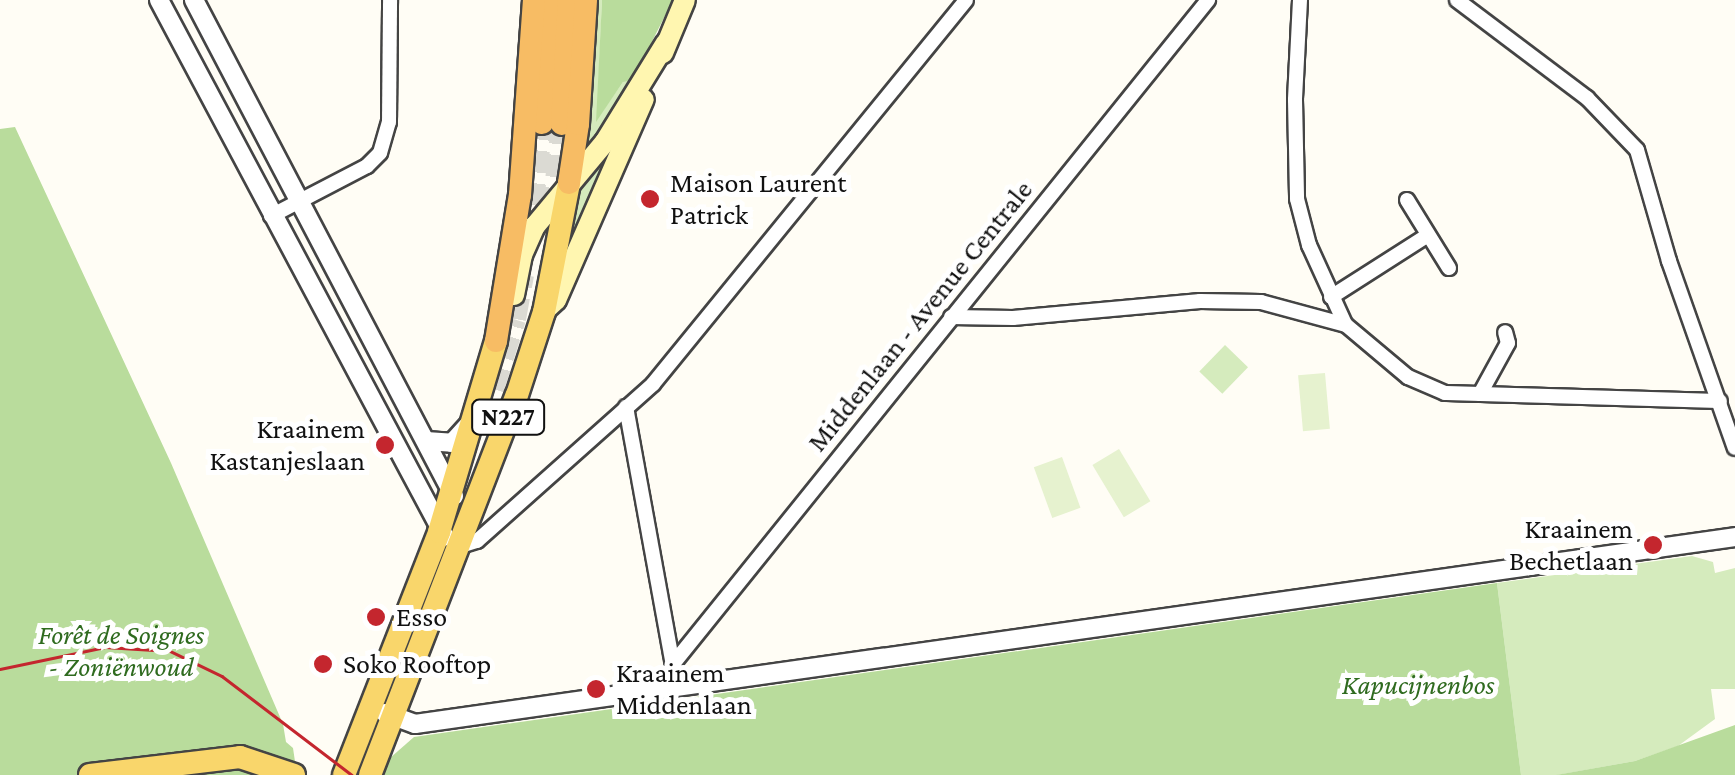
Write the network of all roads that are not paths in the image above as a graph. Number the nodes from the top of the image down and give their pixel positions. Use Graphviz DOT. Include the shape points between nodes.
graph roads {
  1 [pos="159,0"];
  2 [pos="194,0"];
  3 [pos="390,0"];
  4 [pos="534,0"];
  5 [pos="550,0"];
  6 [pos="569,0"];
  7 [pos="586,0"];
  8 [pos="686,0"];
  9 [pos="966,0"];
  10 [pos="1208,0"];
  11 [pos="1300,0"];
  12 [pos="1458,0"];
  13 [pos="666,44"];
  14 [pos="234,77"];
  15 [pos="207,92"];
  16 [pos="584,152"];
  17 [pos="569,183"];
  18 [pos="301,200"];
  19 [pos="1406,200"];
  20 [pos="271,216"];
  21 [pos="1428,235"];
  22 [pos="1449,268"];
  23 [pos="1331,298"];
  24 [pos="544,312"];
  25 [pos="951,317"];
  26 [pos="1346,325"];
  27 [pos="1505,332"];
  28 [pos="496,340"];
  29 [pos="1480,394"];
  30 [pos="1720,400"];
  31 [pos="626,407"];
  32 [pos="479,408"];
  33 [pos="411,412"];
  34 [pos="384,428"];
  35 [pos="426,442"];
  36 [pos="1735,448"];
  37 [pos="452,492"];
  38 [pos="467,520"];
  39 [pos="1735,537"];
  40 [pos="448,540"];
  41 [pos="673,664"];
  42 [pos="677,687"];
  43 [pos="370,708"];
  44 [pos="392,716"];
  45 [pos="90,775"];
  46 [pos="294,775"];
  47 [pos="343,775"];
  48 [pos="370,775"];
  1 -- 15 [label="street"];
  2 -- 14 [label="street"];
  3 -- 18 [label="street" via="390,122 384,144 367,166"];
  4 -- 28 [label="highway" via="520,194"];
  5 -- 6 [label="highway" via="552,124"];
  7 -- 16 [label="highway"];
  8 -- 13 [label="main road, N227"];
  9 -- 31 [label="street" via="654,384"];
  10 -- 25 [label="street, Middenlaan - Avenue Centrale"];
  11 -- 23 [label="street" via="1297,199"];
  12 -- 30 [label="street" via="1587,98 1636,150 1668,261"];
  13 -- 16 [label="main road, N227"];
  13 -- 24 [label="main road, N227" via="556,300"];
  14 -- 15 [label="street"];
  14 -- 18 [label="street"];
  15 -- 20 [label="street"];
  16 -- 17 [label="highway"];
  17 -- 24 [label="main road"];
  17 -- 28 [label="main road, N227" via="528,239 510,317"];
  18 -- 20 [label="street"];
  18 -- 33 [label="street"];
  19 -- 21 [label="street"];
  20 -- 34 [label="street"];
  21 -- 22 [label="street"];
  21 -- 23 [label="street"];
  23 -- 26 [label="street"];
  24 -- 38 [label="main road, N227"];
  25 -- 26 [label="street" via="1261,302"];
  25 -- 41 [label="street, Middenlaan - Avenue Centrale"];
  26 -- 29 [label="street" via="1425,387"];
  27 -- 29 [label="street" via="1508,343"];
  28 -- 32 [label="main road, N227"];
  29 -- 30 [label="street"];
  30 -- 36 [label="street"];
  31 -- 40 [label="street" via="477,540"];
  31 -- 41 [label="street"];
  32 -- 35 [label="street" via="456,441"];
  32 -- 37 [label="main road, N227"];
  33 -- 34 [label="street"];
  33 -- 35 [label="street"];
  34 -- 40 [label="street"];
  35 -- 37 [label="street"];
  37 -- 38 [label="street"];
  37 -- 40 [label="main road, N227"];
  38 -- 40 [label="main road, N227"];
  39 -- 42 [label="street"];
  40 -- 43 [label="main road, N227"];
  40 -- 44 [label="main road, N227"];
  41 -- 42 [label="street"];
  42 -- 44 [label="street" via="416,724"];
  43 -- 44 [label="street"];
  43 -- 47 [label="main road, N227"];
  44 -- 48 [label="main road, N227"];
  45 -- 46 [label="main road" via="240,757"];
}
